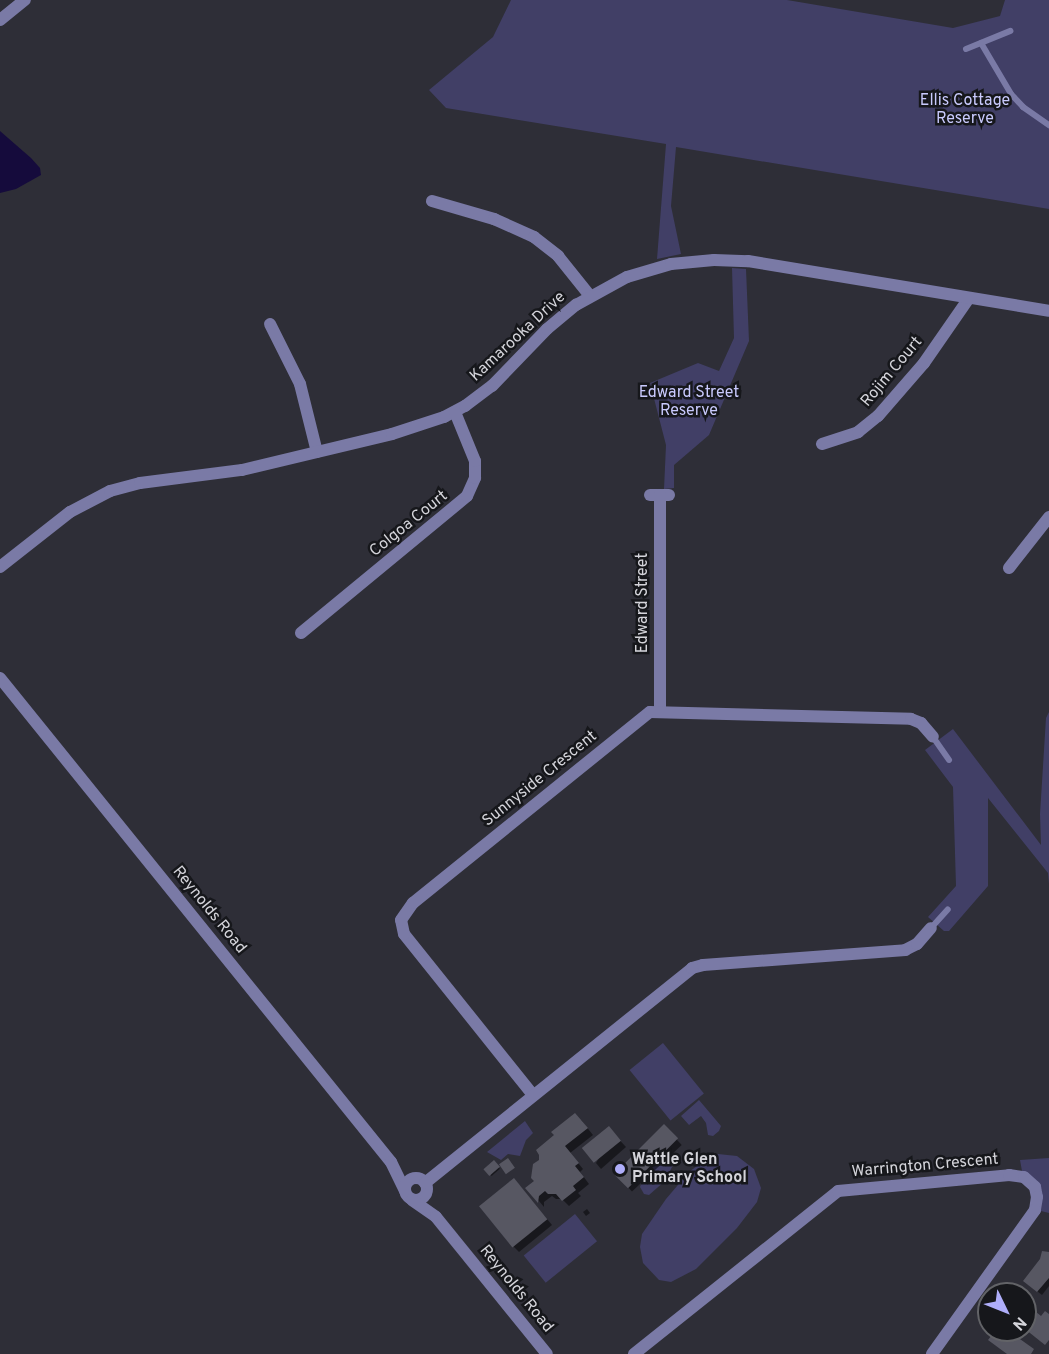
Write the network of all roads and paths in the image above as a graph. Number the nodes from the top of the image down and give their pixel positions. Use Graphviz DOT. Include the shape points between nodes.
graph roads {
  1 [pos="25,0"];
  2 [pos="0,20"];
  3 [pos="1010,31"];
  4 [pos="981,43"];
  5 [pos="966,49"];
  6 [pos="1049,125"];
  7 [pos="432,201"];
  8 [pos="590,296"];
  9 [pos="969,298"];
  10 [pos="1049,311"];
  11 [pos="270,324"];
  12 [pos="455,412"];
  13 [pos="822,444"];
  14 [pos="317,452"];
  15 [pos="659,495"];
  16 [pos="1049,517"];
  17 [pos="0,567"];
  18 [pos="1009,568"];
  19 [pos="301,633"];
  20 [pos="0,678"];
  21 [pos="660,711"];
  22 [pos="933,737"];
  23 [pos="949,760"];
  24 [pos="948,909"];
  25 [pos="931,928"];
  26 [pos="533,1095"];
  27 [pos="391,1162"];
  28 [pos="423,1184"];
  29 [pos="409,1196"];
  30 [pos="436,1217"];
  31 [pos="547,1354"];
  32 [pos="634,1354"];
  33 [pos="932,1354"];
  1 -- 2 [label="street"];
  3 -- 4 [label="lane"];
  4 -- 5 [label="lane"];
  4 -- 6 [label="lane" via="1011,94"];
  7 -- 8 [label="street" via="494,219 534,237 558,256"];
  8 -- 9 [label="street, Kamarooka Drive" via="627,277 656,268 720,260 774,265"];
  8 -- 12 [label="street, Kamarooka Drive" via="547,329 492,386"];
  9 -- 10 [label="street, Kamarooka Drive"];
  9 -- 13 [label="street, Rojim Court" via="924,363 878,416 858,432"];
  11 -- 14 [label="street" via="300,384"];
  12 -- 14 [label="street, Kamarooka Drive" via="412,428"];
  12 -- 19 [label="street, Colgoa Court" via="475,461 475,478 467,496"];
  14 -- 17 [label="street, Kamarooka Drive" via="242,470 110,491 70,512"];
  15 -- 21 [label="street, Edward Street"];
  16 -- 18 [label="street"];
  20 -- 27 [label="street, Reynolds Road"];
  21 -- 22 [label="street, Sunnyside Crescent" via="907,718 921,723"];
  21 -- 26 [label="street, Sunnyside Crescent" via="648,713 413,903 402,916 401,926 408,940"];
  22 -- 23 [label="lane"];
  24 -- 25 [label="lane"];
  25 -- 26 [label="street" via="917,944 905,950 695,967"];
  26 -- 28 [label="street"];
  27 -- 28 [label="street"];
  27 -- 29 [label="street"];
  28 -- 29 [label="street" via="423,1198"];
  28 -- 29 [label="street" via="409,1181"];
  28 -- 30 [label="street"];
  29 -- 30 [label="street"];
  30 -- 31 [label="street, Reynolds Road"];
  32 -- 33 [label="street, Warrington Crescent" via="838,1191 1009,1175 1024,1177 1037,1193 1035,1210"];
}
